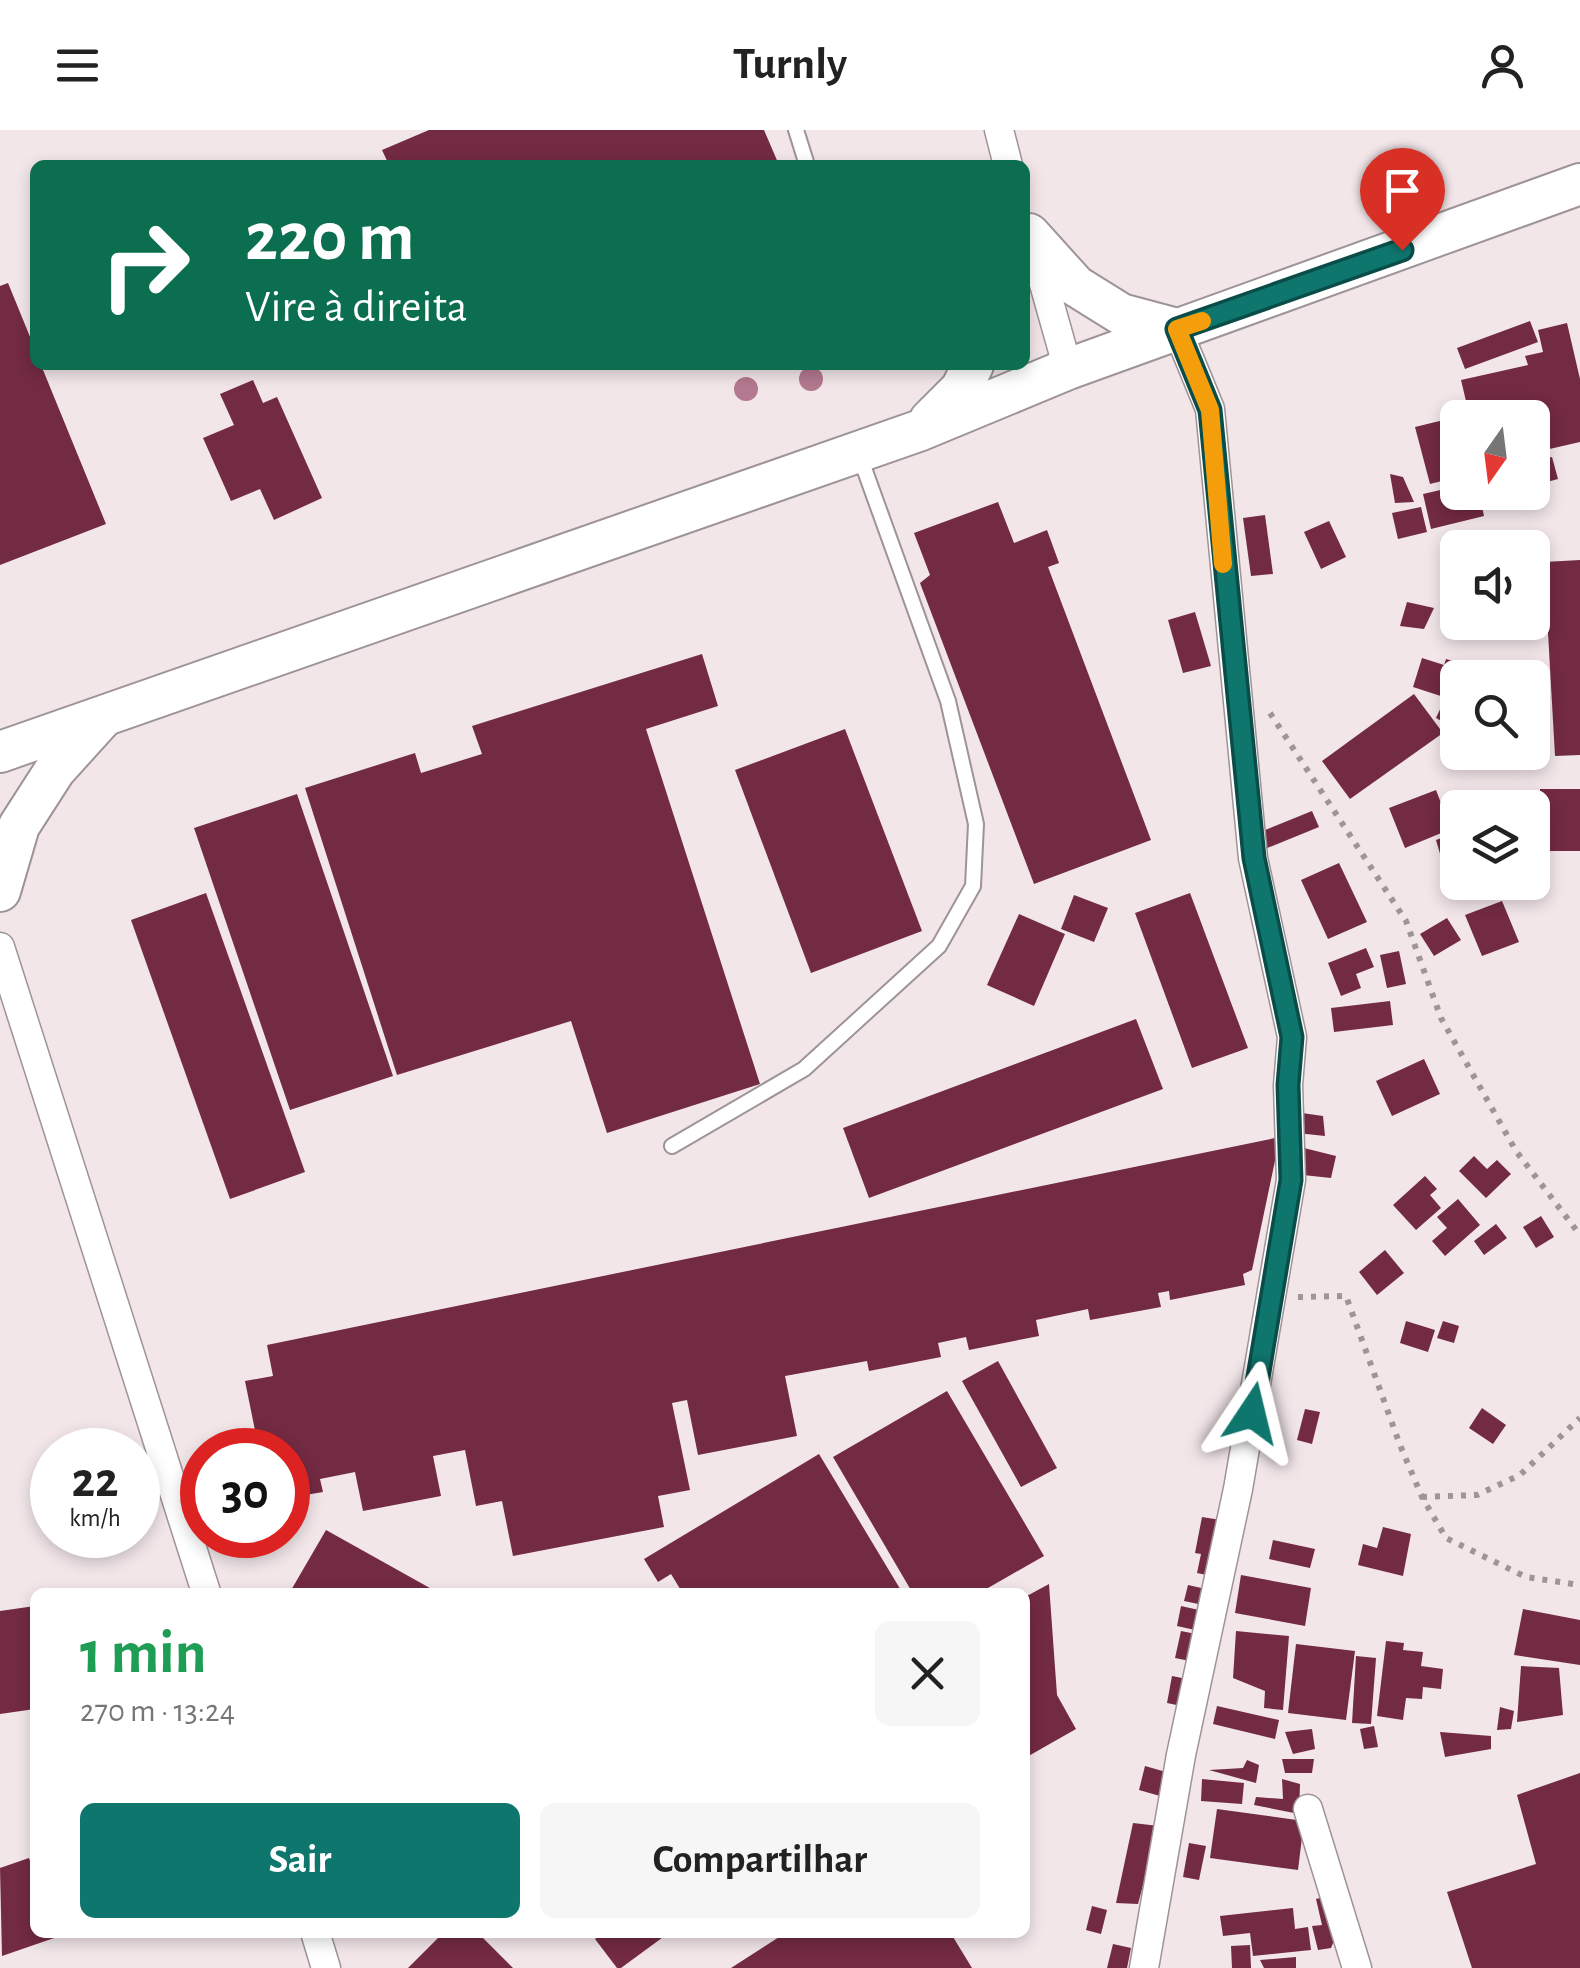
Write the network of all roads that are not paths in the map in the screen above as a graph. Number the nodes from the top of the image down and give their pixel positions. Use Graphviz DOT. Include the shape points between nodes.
graph roads {
  1 [pos="796,130"];
  2 [pos="999,130"];
  3 [pos="805,160"];
  4 [pos="1007,160"];
  5 [pos="1580,184"];
  6 [pos="1030,232"];
  7 [pos="1030,239"];
  8 [pos="1177,329"];
  9 [pos="1068,369"];
  10 [pos="971,370"];
  11 [pos="920,430"];
  12 [pos="858,452"];
  13 [pos="105,714"];
  14 [pos="0,752"];
  15 [pos="0,891"];
  16 [pos="0,947"];
  17 [pos="672,1146"];
  18 [pos="205,1588"];
  19 [pos="1308,1809"];
  20 [pos="317,1938"];
  21 [pos="326,1968"];
  22 [pos="1144,1968"];
  23 [pos="1357,1968"];
  1 -- 3 [label="lane"];
  2 -- 4 [label="street"];
  5 -- 8 [label="main road"];
  6 -- 8 [label="main road" via="1076,286 1121,314"];
  7 -- 9 [label="street"];
  8 -- 9 [label="main road"];
  8 -- 22 [label="street" via="1210,410 1254,858 1292,1037 1291,1180"];
  9 -- 11 [label="main road"];
  10 -- 11 [label="main road" via="961,390"];
  11 -- 12 [label="main road"];
  12 -- 13 [label="main road"];
  12 -- 17 [label="lane" via="948,701 976,824 973,886 939,946 804,1069"];
  13 -- 14 [label="main road"];
  13 -- 15 [label="main road" via="55,770 20,826"];
  16 -- 18 [label="street"];
  19 -- 23 [label="street"];
  20 -- 21 [label="street"];
}
